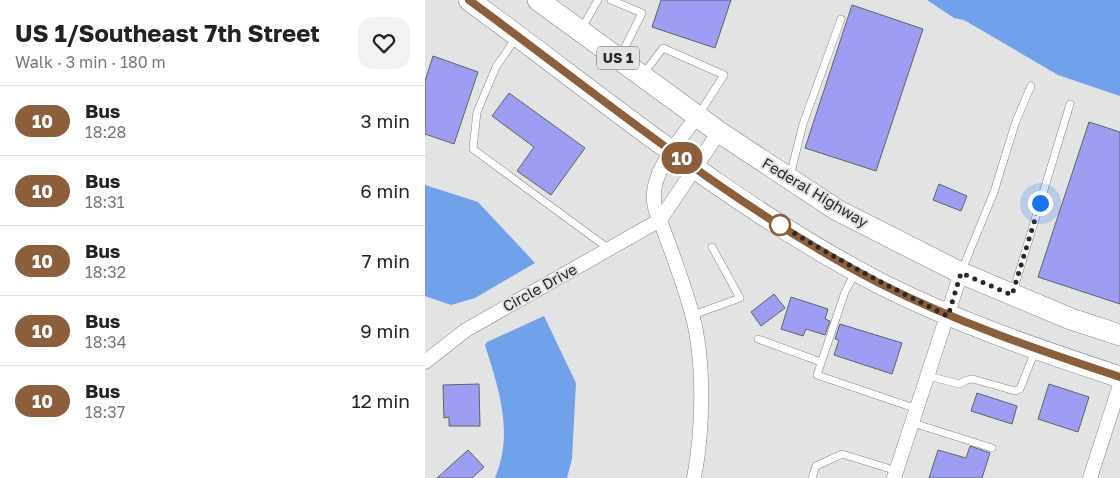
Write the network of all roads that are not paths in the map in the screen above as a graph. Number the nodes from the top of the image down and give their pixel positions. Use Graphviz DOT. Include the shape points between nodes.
graph roads {
  1 [pos="469,0"];
  2 [pos="538,0"];
  3 [pos="598,0"];
  4 [pos="611,0"];
  5 [pos="841,19"];
  6 [pos="580,31"];
  7 [pos="518,36"];
  8 [pos="619,59"];
  9 [pos="641,76"];
  10 [pos="1031,86"];
  11 [pos="1070,104"];
  12 [pos="697,116"];
  13 [pos="719,132"];
  14 [pos="673,151"];
  15 [pos="696,168"];
  16 [pos="789,179"];
  17 [pos="660,220"];
  18 [pos="712,247"];
  19 [pos="609,250"];
  20 [pos="857,270"];
  21 [pos="961,273"];
  22 [pos="1012,295"];
  23 [pos="693,315"];
  24 [pos="948,316"];
  25 [pos="1120,335"];
  26 [pos="758,339"];
  27 [pos="1036,349"];
  28 [pos="425,362"];
  29 [pos="821,362"];
  30 [pos="928,376"];
  31 [pos="1120,377"];
  32 [pos="1120,385"];
  33 [pos="917,408"];
  34 [pos="913,423"];
  35 [pos="992,448"];
  36 [pos="895,475"];
  37 [pos="694,478"];
  38 [pos="812,478"];
  39 [pos="1090,478"];
  1 -- 7 [label="main road, US 1"];
  2 -- 6 [label="main road, Federal Highway / US 1"];
  3 -- 6 [label="lane"];
  4 -- 8 [label="lane" via="642,13"];
  5 -- 16 [label="lane" via="803,124"];
  6 -- 8 [label="main road, Federal Highway / US 1"];
  7 -- 14 [label="main road, US 1"];
  7 -- 19 [label="lane" via="496,66 477,112 473,149"];
  8 -- 9 [label="main road, Federal Highway / US 1"];
  9 -- 12 [label="main road, Federal Highway / US 1"];
  9 -- 12 [label="lane" via="663,48 724,75"];
  10 -- 21 [label="lane" via="1016,121 994,192"];
  11 -- 22 [label="lane"];
  12 -- 13 [label="main road, Federal Highway / US 1"];
  12 -- 14 [label="street"];
  13 -- 15 [label="street"];
  13 -- 16 [label="main road, Federal Highway / US 1"];
  14 -- 15 [label="main road, US 1"];
  14 -- 17 [label="street" via="657,177 653,193 653,203"];
  15 -- 17 [label="street"];
  15 -- 20 [label="main road, US 1" via="746,204"];
  16 -- 21 [label="main road, Federal Highway / US 1" via="837,210"];
  17 -- 19 [label="street, Circle Drive"];
  17 -- 23 [label="street"];
  18 -- 23 [label="lane" via="740,298"];
  19 -- 28 [label="street, Circle Drive" via="465,330"];
  20 -- 24 [label="main road, US 1"];
  20 -- 29 [label="lane" via="845,292"];
  21 -- 22 [label="main road, Federal Highway / US 1"];
  21 -- 24 [label="street"];
  22 -- 25 [label="main road, Federal Highway / US 1"];
  23 -- 37 [label="street" via="701,407"];
  24 -- 27 [label="main road, US 1"];
  24 -- 30 [label="street"];
  26 -- 29 [label="lane"];
  27 -- 30 [label="lane" via="1020,389 1015,391 973,379 959,384"];
  27 -- 31 [label="main road, US 1"];
  29 -- 33 [label="lane" via="817,375"];
  30 -- 33 [label="street"];
  32 -- 39 [label="street"];
  33 -- 34 [label="street"];
  34 -- 35 [label="lane"];
  34 -- 36 [label="street"];
  36 -- 38 [label="lane" via="842,454 816,466"];
}
